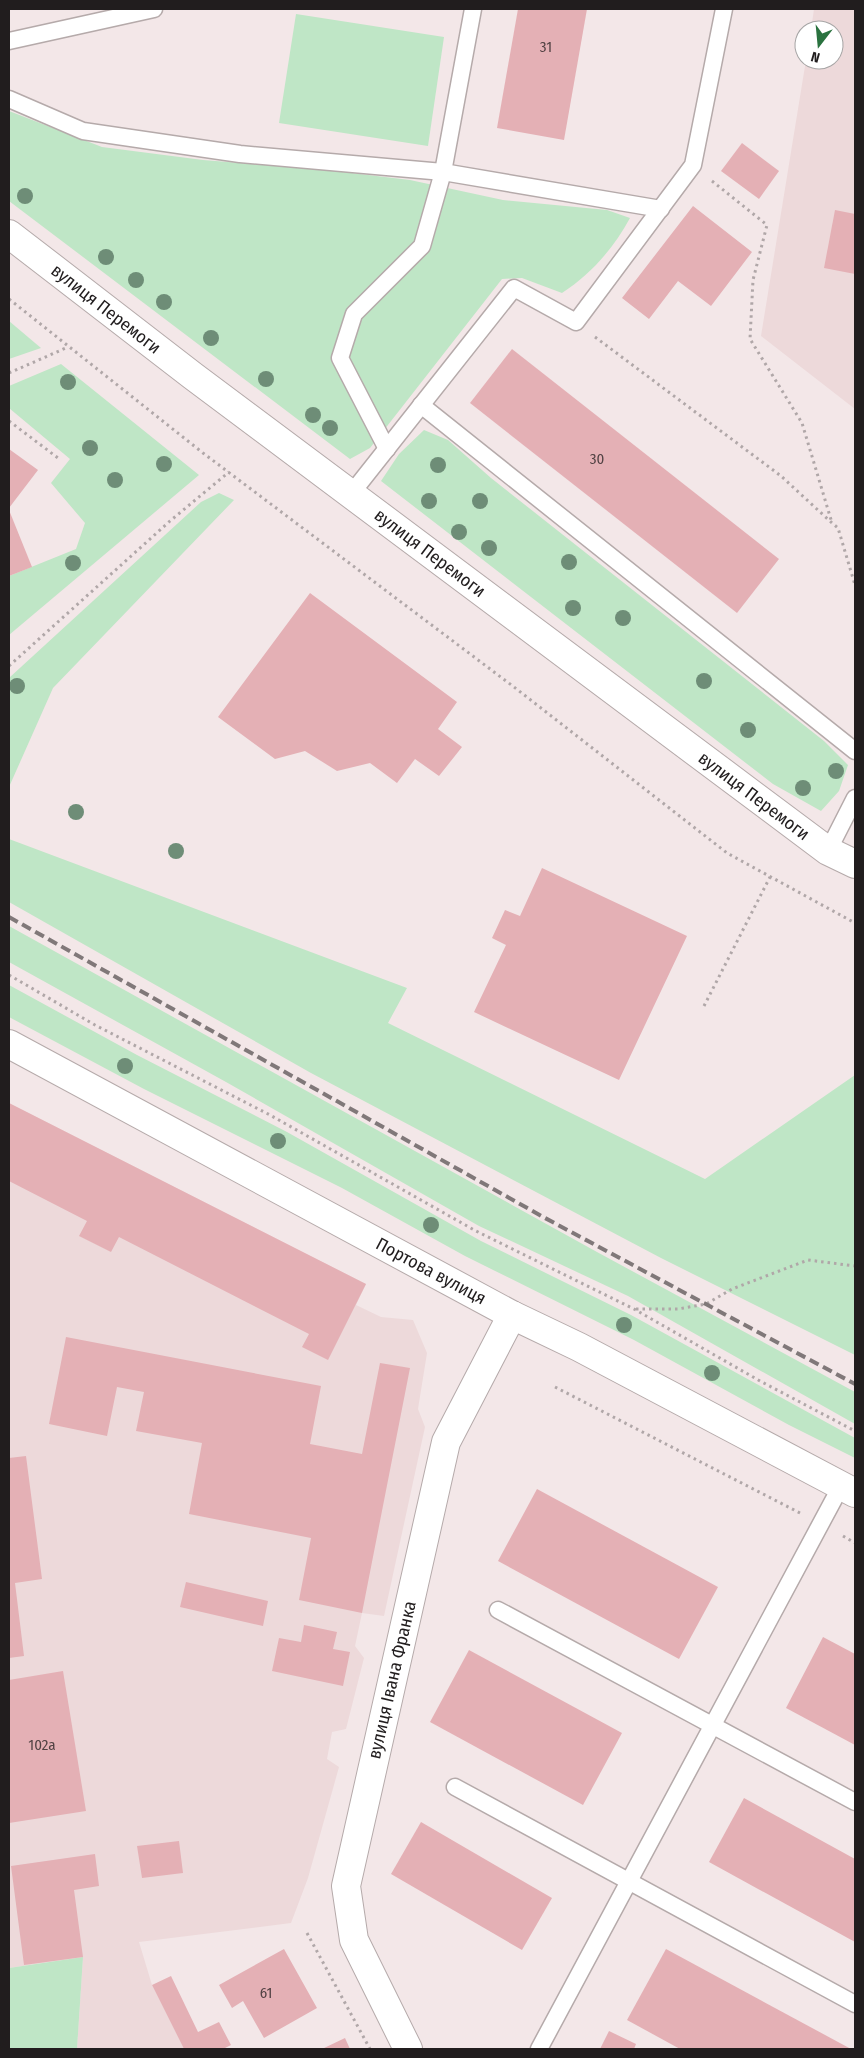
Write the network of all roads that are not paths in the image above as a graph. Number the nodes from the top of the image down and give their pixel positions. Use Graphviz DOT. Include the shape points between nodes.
graph roads {
  1 [pos="154,9"];
  2 [pos="473,9"];
  3 [pos="724,9"];
  4 [pos="113,13"];
  5 [pos="9,41"];
  6 [pos="9,99"];
  7 [pos="443,172"];
  8 [pos="661,208"];
  9 [pos="9,234"];
  10 [pos="421,405"];
  11 [pos="387,449"];
  12 [pos="351,494"];
  13 [pos="855,751"];
  14 [pos="855,798"];
  15 [pos="828,851"];
  16 [pos="855,864"];
  17 [pos="9,1044"];
  18 [pos="512,1315"];
  19 [pos="848,1489"];
  20 [pos="498,1610"];
  21 [pos="712,1725"];
  22 [pos="455,1787"];
  23 [pos="855,1802"];
  24 [pos="629,1881"];
  25 [pos="855,2004"];
  26 [pos="408,2049"];
  27 [pos="539,2049"];
  1 -- 4 [label="lane"];
  2 -- 7 [label="lane"];
  3 -- 8 [label="lane" via="693,166"];
  4 -- 5 [label="lane"];
  6 -- 7 [label="lane" via="83,131 240,154"];
  7 -- 8 [label="lane"];
  7 -- 11 [label="lane" via="422,246 354,314 340,358"];
  8 -- 10 [label="lane" via="576,322 514,288"];
  9 -- 12 [label="street, вулиця Перемоги"];
  10 -- 11 [label="lane"];
  10 -- 13 [label="lane"];
  11 -- 12 [label="lane"];
  12 -- 15 [label="street, вулиця Перемоги"];
  14 -- 15 [label="lane"];
  15 -- 16 [label="street, вулиця Перемоги"];
  17 -- 18 [label="street, Портова вулиця"];
  18 -- 19 [label="street, Портова вулиця"];
  18 -- 26 [label="street, вулиця Івана Франка" via="446,1442 346,1886 354,1940"];
  19 -- 21 [label="lane" via="819,1523"];
  20 -- 21 [label="lane"];
  21 -- 23 [label="lane"];
  21 -- 24 [label="lane"];
  22 -- 24 [label="lane"];
  24 -- 25 [label="lane"];
  24 -- 27 [label="lane"];
}
